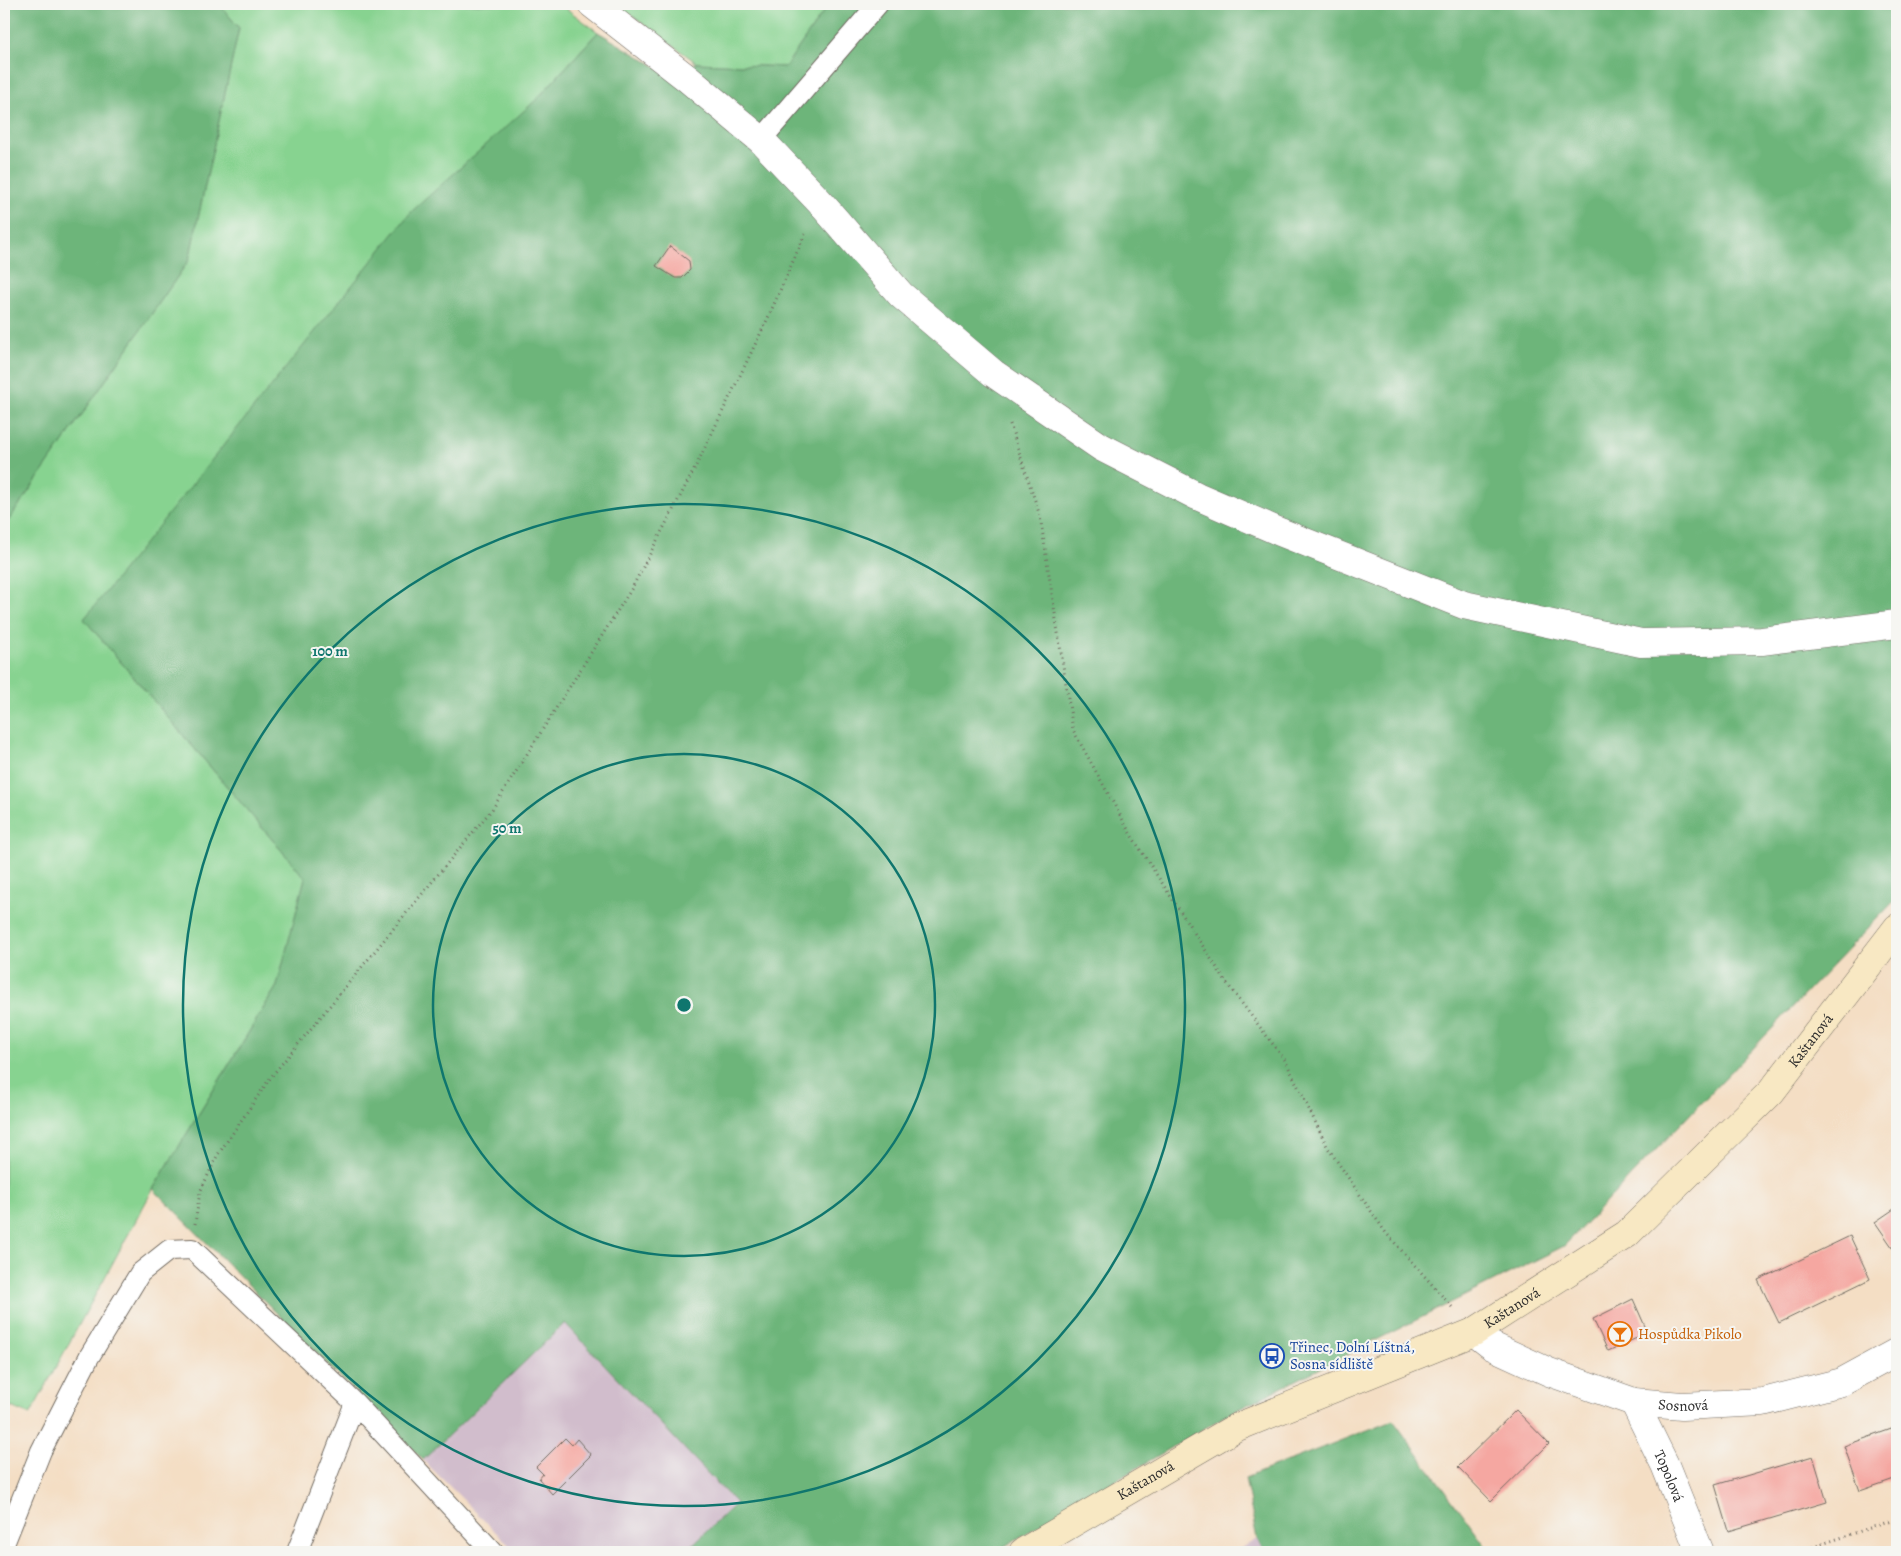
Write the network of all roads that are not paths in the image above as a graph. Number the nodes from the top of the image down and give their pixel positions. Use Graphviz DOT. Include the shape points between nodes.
graph roads {
  1 [pos="592,4"];
  2 [pos="878,4"];
  3 [pos="761,140"];
  4 [pos="1897,624"];
  5 [pos="1892,938"];
  6 [pos="1474,1332"];
  7 [pos="1897,1352"];
  8 [pos="1634,1402"];
  9 [pos="355,1403"];
  10 [pos="4,1544"];
  11 [pos="297,1552"];
  12 [pos="492,1552"];
  13 [pos="1023,1552"];
  14 [pos="1700,1552"];
  1 -- 3 [label="street"];
  2 -- 3 [label="lane"];
  3 -- 4 [label="street" via="820,201 901,295 994,373 1102,447 1197,496 1280,532 1464,605 1641,643 1762,641"];
  5 -- 6 [label="street, Kaštanová" via="1771,1092 1627,1234"];
  6 -- 8 [label="street, Sosnová" via="1492,1346 1549,1372"];
  6 -- 13 [label="street, Kaštanová" via="1234,1428"];
  7 -- 8 [label="street, Sosnová" via="1842,1382 1763,1402 1682,1406"];
  8 -- 14 [label="street, Topolová" via="1665,1465"];
  9 -- 10 [label="lane" via="192,1249 169,1250 140,1273 89,1357 41,1451"];
  9 -- 11 [label="lane"];
  9 -- 12 [label="lane"];
}
